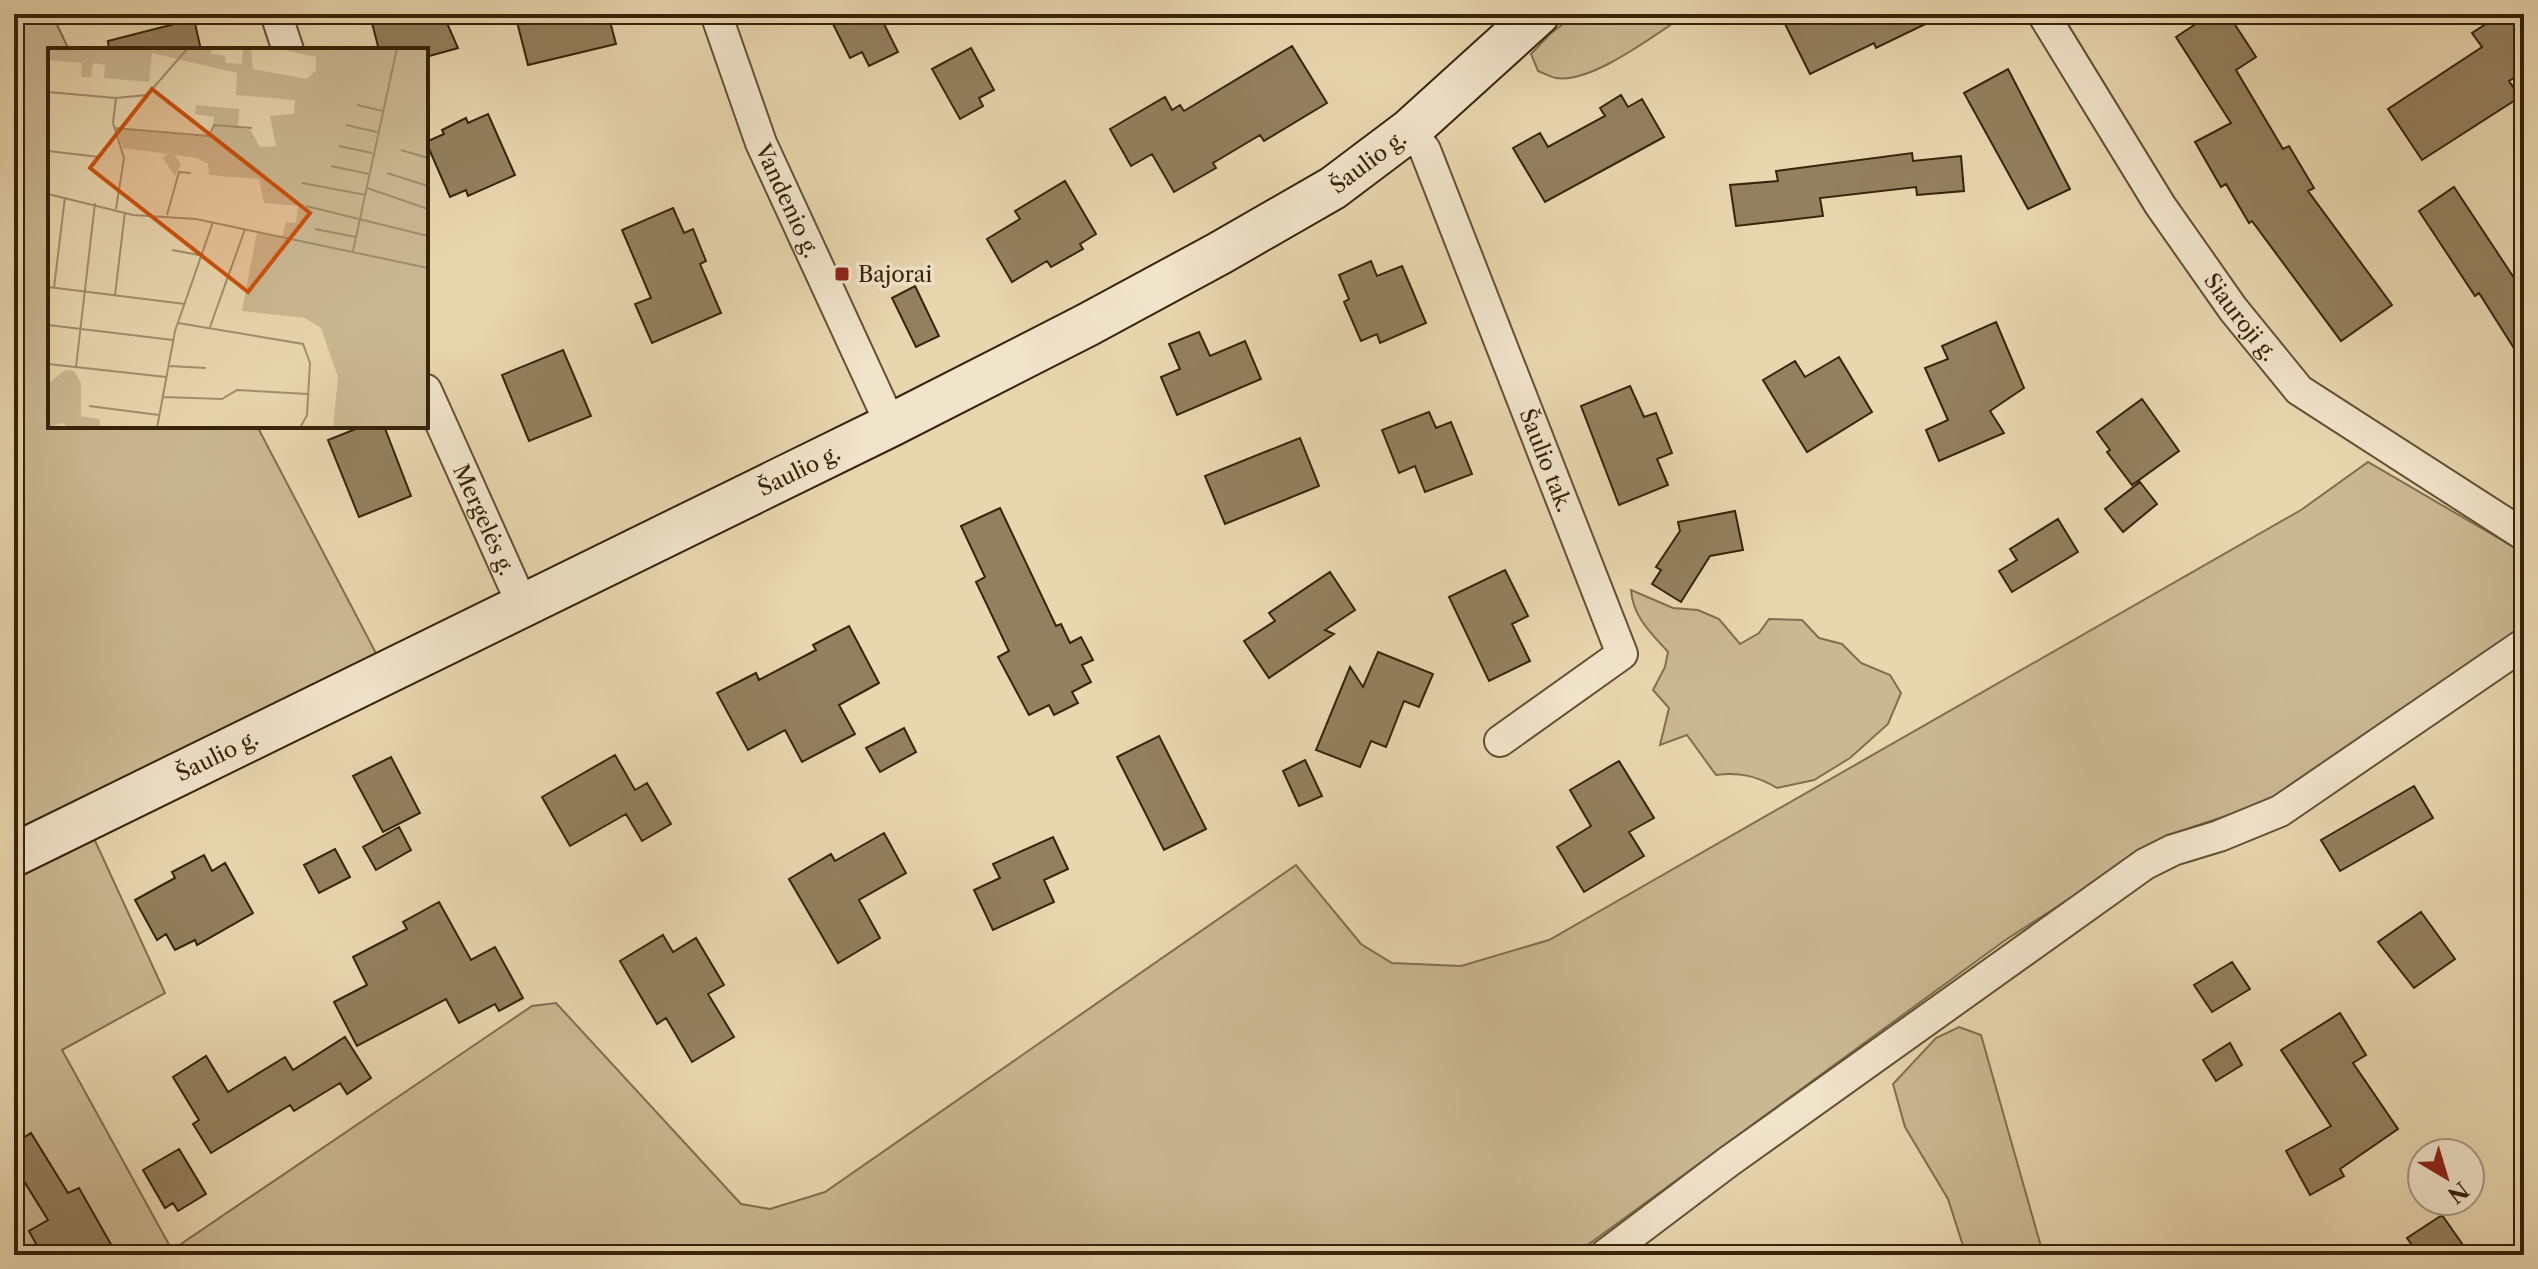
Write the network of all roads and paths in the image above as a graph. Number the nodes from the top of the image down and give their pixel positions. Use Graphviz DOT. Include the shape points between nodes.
graph roads {
  1 [pos="276,14"];
  2 [pos="1538,14"];
  3 [pos="2043,14"];
  4 [pos="718,15"];
  5 [pos="287,48"];
  6 [pos="1410,130"];
  7 [pos="428,394"];
  8 [pos="891,425"];
  9 [pos="2524,535"];
  10 [pos="523,606"];
  11 [pos="2524,644"];
  12 [pos="1500,741"];
  13 [pos="14,855"];
  14 [pos="1605,1255"];
  1 -- 5 [label="street"];
  2 -- 6 [label="street, Šaulio g."];
  3 -- 9 [label="street, Siauroji g." via="2160,205 2233,309 2299,390"];
  4 -- 8 [label="street, Vandenio g." via="761,143"];
  6 -- 8 [label="street, Šaulio g." via="1333,188 1220,253"];
  6 -- 12 [label="street, Šaulio tak." via="1425,150 1622,654"];
  7 -- 10 [label="street, Mergelės g."];
  8 -- 10 [label="street, Šaulio g."];
  10 -- 13 [label="street, Šaulio g."];
  11 -- 14 [label="street" via="2280,811 2145,864"];
}
